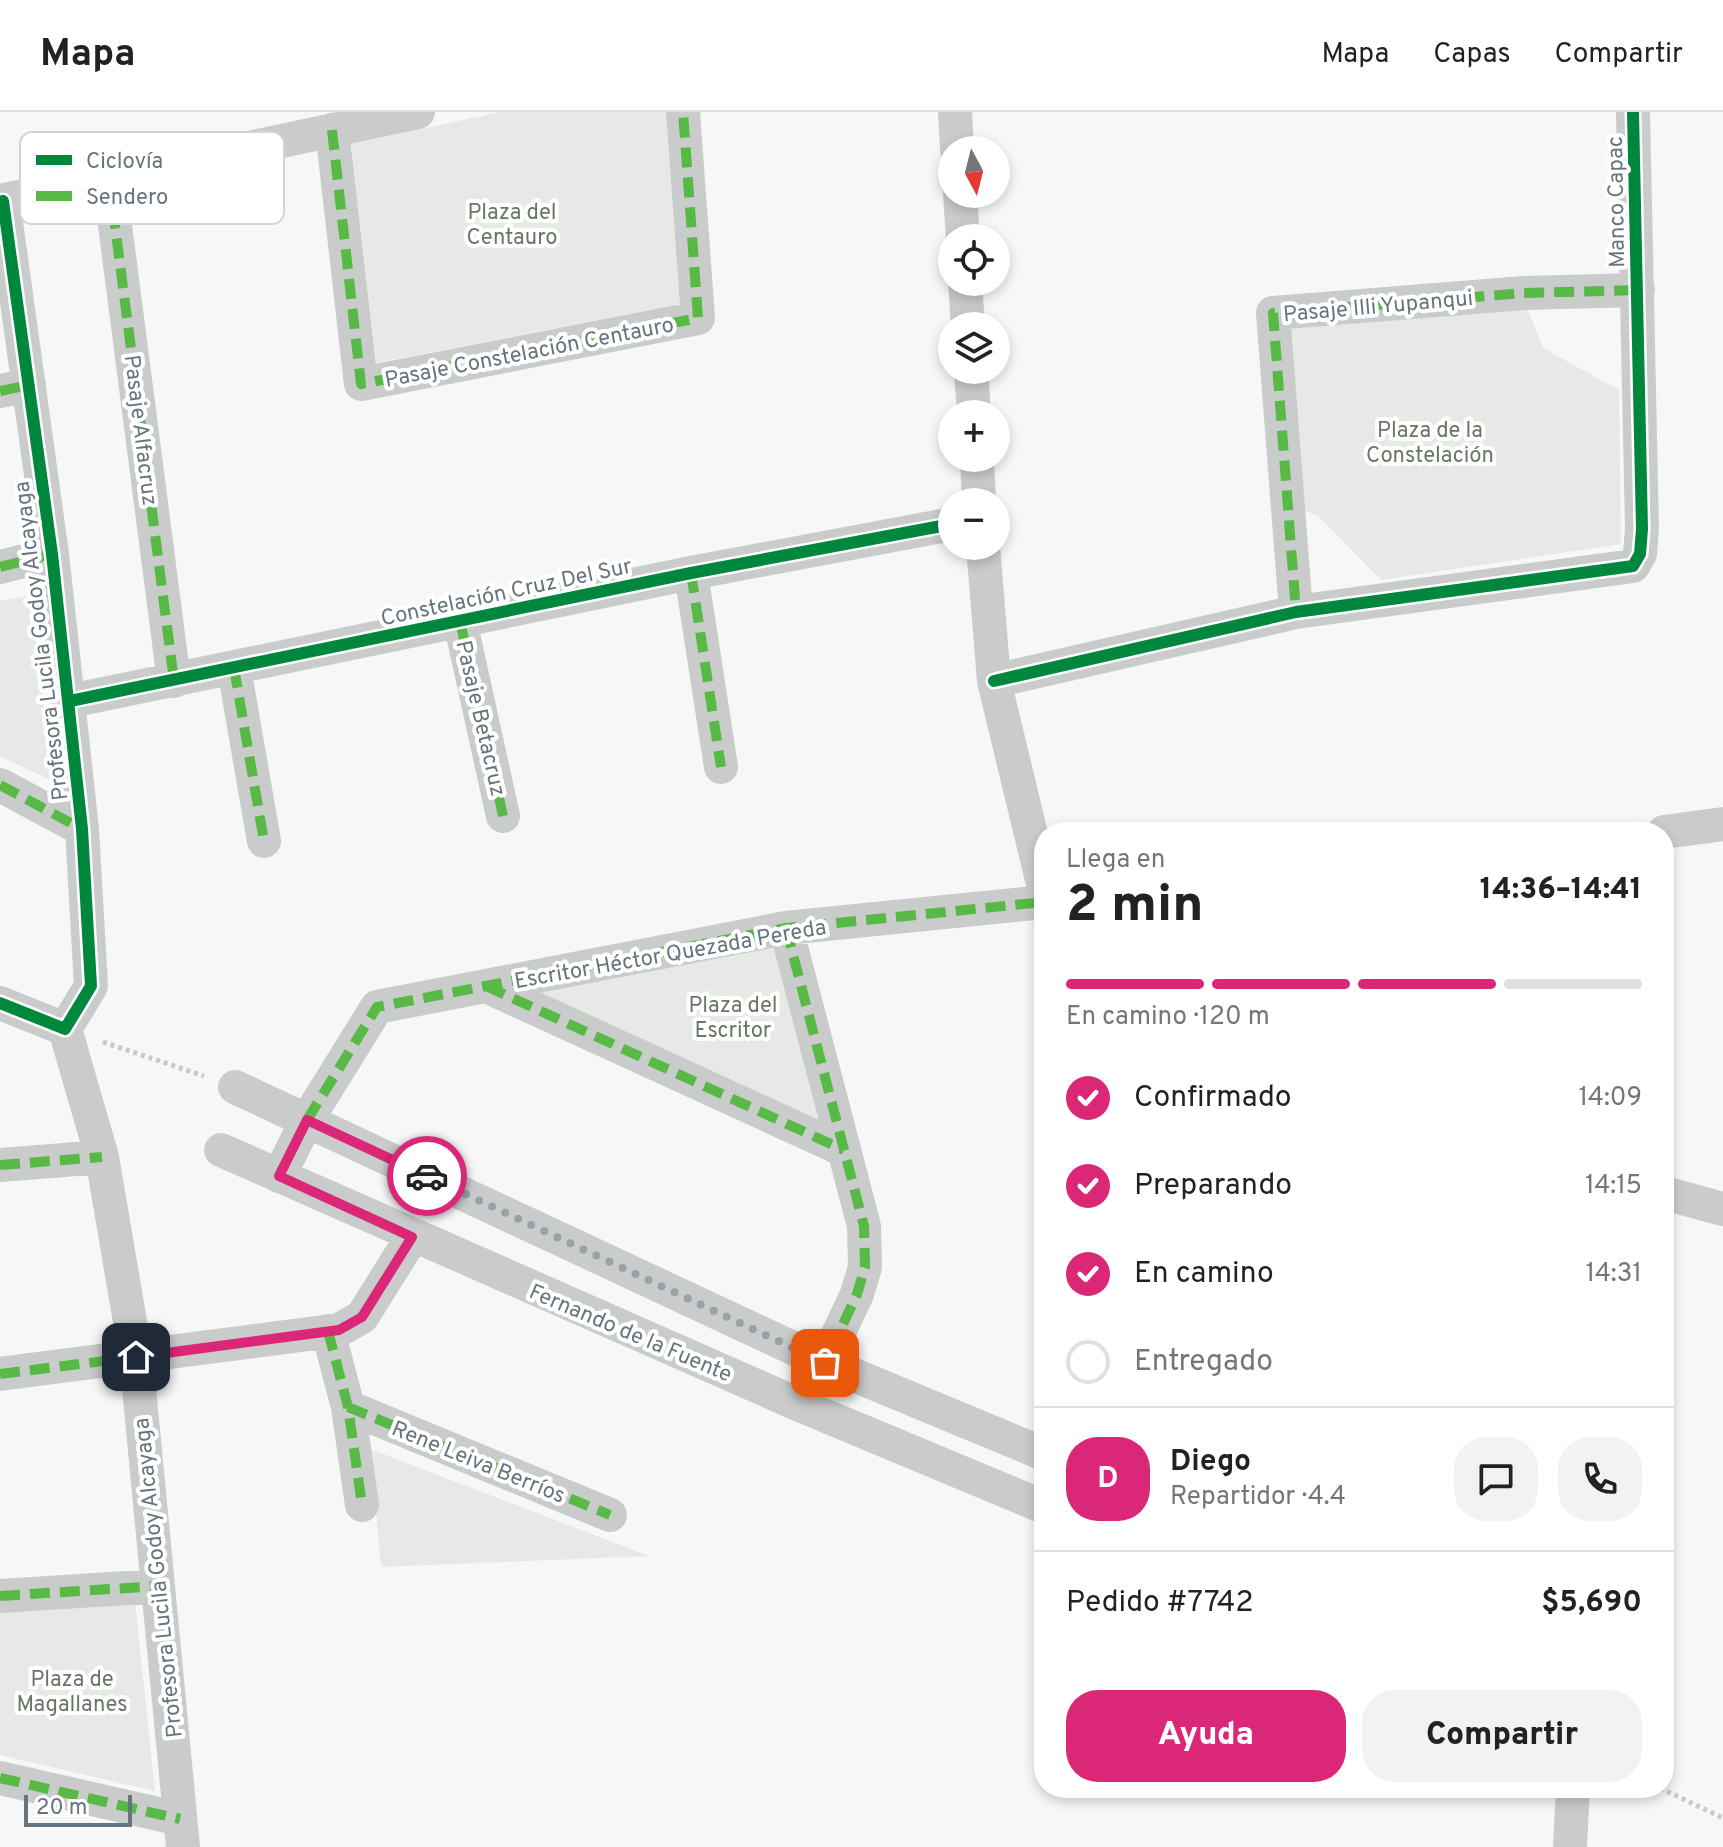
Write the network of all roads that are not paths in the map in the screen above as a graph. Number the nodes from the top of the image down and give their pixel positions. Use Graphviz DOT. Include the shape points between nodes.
graph roads {
  1 [pos="418,112"];
  2 [pos="683,112"];
  3 [pos="955,112"];
  4 [pos="1633,112"];
  5 [pos="332,130"];
  6 [pos="956,136"];
  7 [pos="284,141"];
  8 [pos="2,201"];
  9 [pos="115,224"];
  10 [pos="1638,290"];
  11 [pos="14,388"];
  12 [pos="938,527"];
  13 [pos="52,554"];
  14 [pos="984,560"];
  15 [pos="0,567"];
  16 [pos="691,573"];
  17 [pos="1296,612"];
  18 [pos="460,621"];
  19 [pos="234,668"];
  20 [pos="174,681"];
  21 [pos="994,681"];
  22 [pos="70,701"];
  23 [pos="721,767"];
  24 [pos="0,785"];
  25 [pos="503,816"];
  26 [pos="1723,824"];
  27 [pos="82,829"];
  28 [pos="1674,831"];
  29 [pos="264,841"];
  30 [pos="1034,847"];
  31 [pos="1034,903"];
  32 [pos="786,928"];
  33 [pos="486,986"];
  34 [pos="8,1014"];
  35 [pos="65,1029"];
  36 [pos="235,1087"];
  37 [pos="307,1120"];
  38 [pos="221,1150"];
  39 [pos="844,1150"];
  40 [pos="102,1157"];
  41 [pos="0,1165"];
  42 [pos="279,1176"];
  43 [pos="1674,1196"];
  44 [pos="1723,1209"];
  45 [pos="412,1237"];
  46 [pos="328,1331"];
  47 [pos="136,1357"];
  48 [pos="825,1363"];
  49 [pos="0,1374"];
  50 [pos="802,1406"];
  51 [pos="348,1407"];
  52 [pos="1034,1450"];
  53 [pos="1034,1503"];
  54 [pos="362,1505"];
  55 [pos="610,1515"];
  56 [pos="158,1586"];
  57 [pos="0,1596"];
  58 [pos="0,1778"];
  59 [pos="1572,1798"];
  60 [pos="182,1833"];
  61 [pos="1570,1847"];
  1 -- 5 [label="street"];
  2 -- 5 [label="street, Pasaje Constelación Centauro" via="698,318 361,384"];
  3 -- 6 [label="street"];
  4 -- 10 [label="street, Manco Capac"];
  5 -- 7 [label="street"];
  8 -- 11 [label="street, Profesora Lucila Godoy Alcayaga"];
  9 -- 20 [label="street, Pasaje Alfacruz"];
  10 -- 17 [label="street, Manco Capac" via="1642,529 1633,566"];
  10 -- 17 [label="street, Pasaje Illi Yupanqui" via="1524,293 1273,313"];
  11 -- 13 [label="street, Profesora Lucila Godoy Alcayaga"];
  12 -- 16 [label="street, Constelación Cruz Del Sur"];
  13 -- 15 [label="street"];
  13 -- 22 [label="street, Profesora Lucila Godoy Alcayaga"];
  14 -- 21 [label="street"];
  16 -- 18 [label="street, Constelación Cruz Del Sur"];
  16 -- 23 [label="street"];
  17 -- 21 [label="street"];
  18 -- 19 [label="street, Constelación Cruz Del Sur"];
  18 -- 25 [label="street, Pasaje Betacruz"];
  19 -- 20 [label="street, Constelación Cruz Del Sur"];
  19 -- 29 [label="street"];
  20 -- 22 [label="street, Constelación Cruz Del Sur"];
  21 -- 30 [label="street"];
  22 -- 27 [label="street, Profesora Lucila Godoy Alcayaga"];
  24 -- 27 [label="street"];
  26 -- 28 [label="street"];
  27 -- 35 [label="street, Profesora Lucila Godoy Alcayaga" via="91,986"];
  31 -- 32 [label="street, Escritor Héctor Quezada Pereda"];
  32 -- 33 [label="street, Escritor Héctor Quezada Pereda"];
  32 -- 39 [label="street"];
  33 -- 37 [label="street, Escritor Héctor Quezada Pereda" via="377,1007"];
  33 -- 39 [label="street, Escritor Héctor Quezada Pereda"];
  34 -- 35 [label="street"];
  35 -- 40 [label="street, Profesora Lucila Godoy Alcayaga"];
  36 -- 37 [label="street"];
  37 -- 42 [label="street, Escritor Héctor Quezada Pereda"];
  37 -- 48 [label="street"];
  38 -- 42 [label="street, Fernando de la Fuente"];
  39 -- 48 [label="street" via="864,1226 865,1267"];
  40 -- 41 [label="street"];
  40 -- 47 [label="street, Profesora Lucila Godoy Alcayaga"];
  42 -- 45 [label="street, Fernando de la Fuente"];
  43 -- 44 [label="street"];
  45 -- 46 [label="street" via="362,1317"];
  45 -- 50 [label="street, Fernando de la Fuente"];
  46 -- 47 [label="street"];
  46 -- 51 [label="street"];
  47 -- 49 [label="street"];
  47 -- 56 [label="street, Profesora Lucila Godoy Alcayaga"];
  48 -- 50 [label="street"];
  48 -- 52 [label="street"];
  50 -- 53 [label="street, Fernando de la Fuente"];
  51 -- 54 [label="street"];
  51 -- 55 [label="street, Rene Leiva Berríos"];
  56 -- 57 [label="street"];
  56 -- 60 [label="street, Profesora Lucila Godoy Alcayaga"];
  58 -- 60 [label="street"];
  59 -- 61 [label="street"];
}
